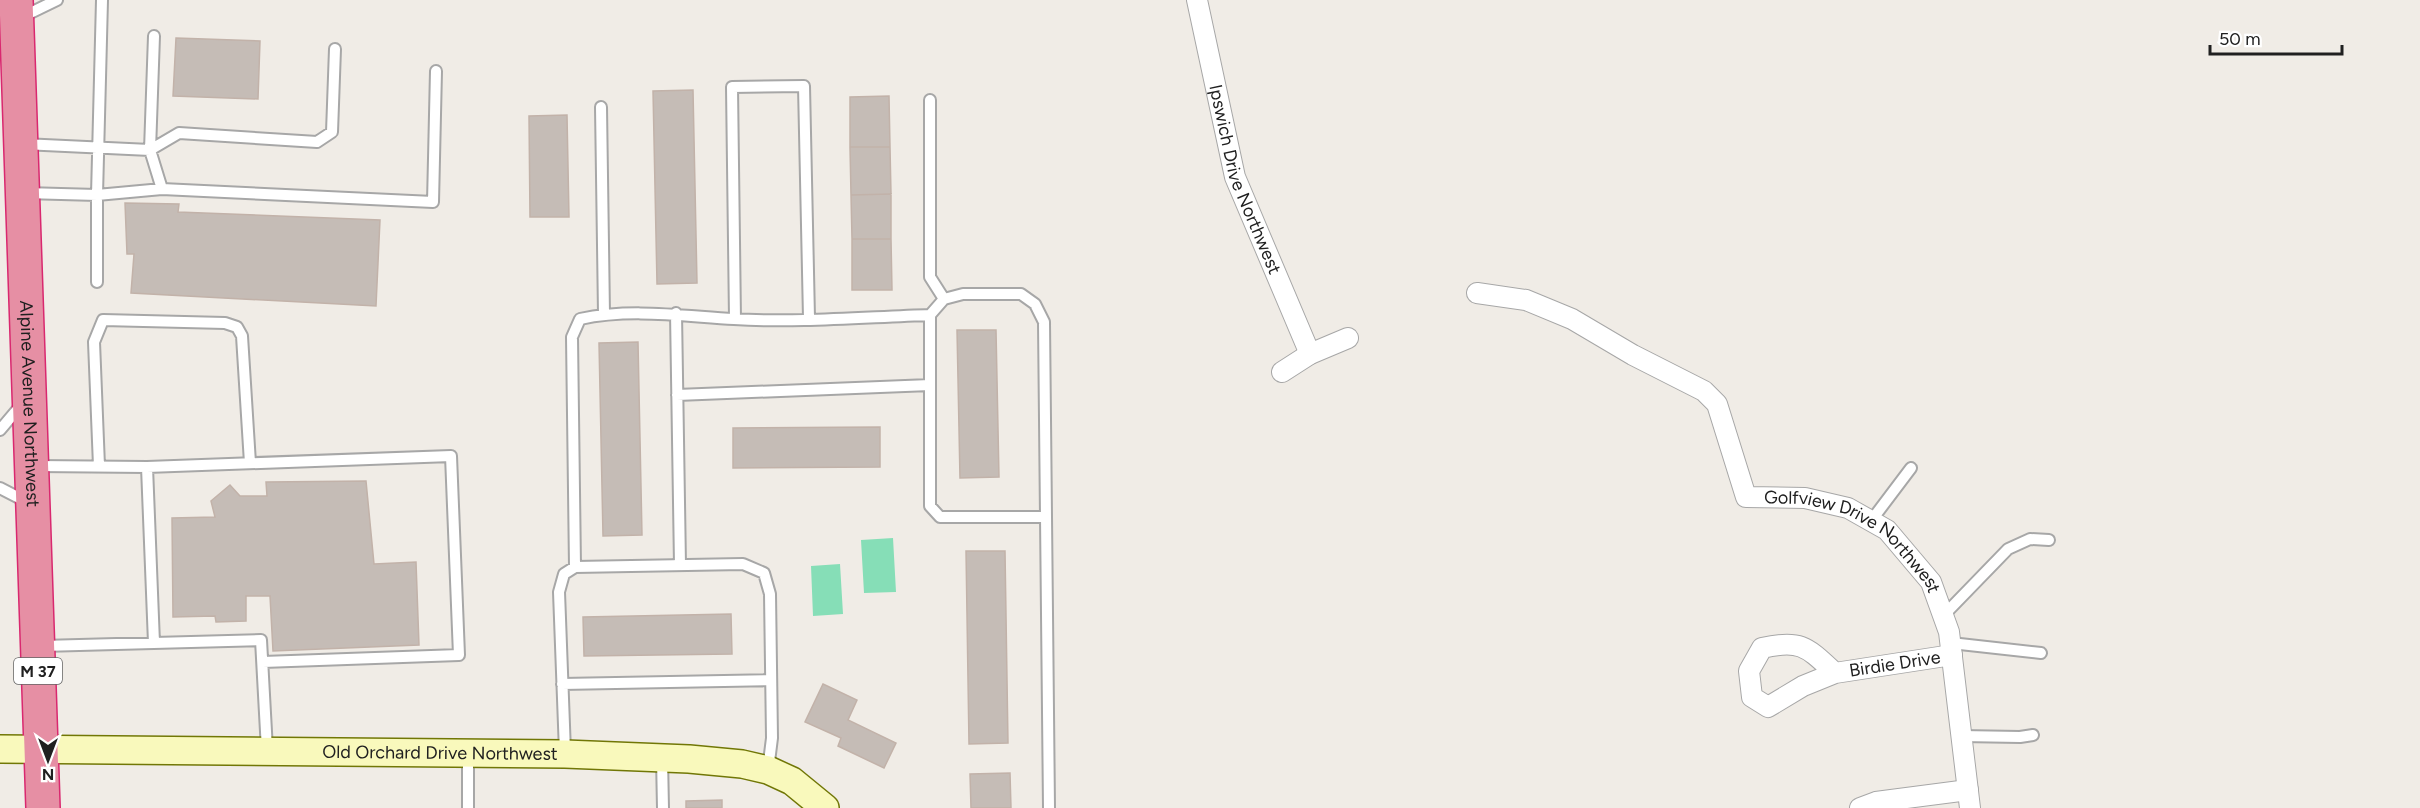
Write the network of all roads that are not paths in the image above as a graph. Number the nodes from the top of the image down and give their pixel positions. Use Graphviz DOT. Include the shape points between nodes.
graph roads {
  1 [pos="57,0"];
  2 [pos="102,0"];
  3 [pos="1197,0"];
  4 [pos="16,10"];
  5 [pos="154,36"];
  6 [pos="334,49"];
  7 [pos="436,71"];
  8 [pos="930,100"];
  9 [pos="601,107"];
  10 [pos="20,144"];
  11 [pos="99,148"];
  12 [pos="150,150"];
  13 [pos="162,189"];
  14 [pos="21,193"];
  15 [pos="97,195"];
  16 [pos="97,282"];
  17 [pos="1477,293"];
  18 [pos="944,299"];
  19 [pos="676,313"];
  20 [pos="604,314"];
  21 [pos="930,315"];
  22 [pos="809,318"];
  23 [pos="735,320"];
  24 [pos="1348,338"];
  25 [pos="1310,354"];
  26 [pos="1282,372"];
  27 [pos="930,385"];
  28 [pos="677,395"];
  29 [pos="28,397"];
  30 [pos="0,430"];
  31 [pos="250,463"];
  32 [pos="31,466"];
  33 [pos="99,466"];
  34 [pos="147,467"];
  35 [pos="1911,468"];
  36 [pos="0,488"];
  37 [pos="33,505"];
  38 [pos="1046,517"];
  39 [pos="1871,521"];
  40 [pos="2049,540"];
  41 [pos="680,565"];
  42 [pos="575,567"];
  43 [pos="1943,616"];
  44 [pos="154,643"];
  45 [pos="37,646"];
  46 [pos="1951,649"];
  47 [pos="2041,653"];
  48 [pos="262,662"];
  49 [pos="1835,673"];
  50 [pos="771,680"];
  51 [pos="562,684"];
  52 [pos="2033,735"];
  53 [pos="1961,736"];
  54 [pos="0,748"];
  55 [pos="40,748"];
  56 [pos="267,750"];
  57 [pos="468,753"];
  58 [pos="565,754"];
  59 [pos="662,758"];
  60 [pos="768,770"];
  61 [pos="1969,799"];
  62 [pos="43,808"];
  63 [pos="468,808"];
  64 [pos="663,808"];
  65 [pos="825,808"];
  66 [pos="1049,808"];
  67 [pos="1860,808"];
  1 -- 4 [label="lane"];
  2 -- 11 [label="lane"];
  3 -- 25 [label="street, Ipswich Drive Northwest" via="1235,177"];
  4 -- 10 [label="highway, Alpine Avenue Northwest / M 37"];
  5 -- 12 [label="lane"];
  6 -- 12 [label="lane" via="332,132 317,142 179,133"];
  7 -- 13 [label="lane" via="434,202"];
  8 -- 18 [label="lane" via="930,277"];
  9 -- 20 [label="lane"];
  10 -- 11 [label="lane"];
  10 -- 14 [label="highway, Alpine Avenue Northwest / M 37"];
  11 -- 12 [label="lane"];
  11 -- 15 [label="lane"];
  12 -- 13 [label="lane"];
  13 -- 15 [label="lane"];
  14 -- 15 [label="lane"];
  14 -- 29 [label="highway, Alpine Avenue Northwest / M 37"];
  15 -- 16 [label="lane"];
  17 -- 39 [label="street, Golfview Drive Northwest" via="1526,300 1572,320 1704,391 1717,404 1746,497 1805,498 1848,508"];
  18 -- 21 [label="lane"];
  18 -- 38 [label="lane" via="963,294 1021,294 1035,304 1044,322"];
  19 -- 20 [label="lane"];
  19 -- 23 [label="lane"];
  19 -- 28 [label="lane"];
  20 -- 42 [label="lane" via="580,320 572,337"];
  21 -- 22 [label="lane"];
  21 -- 27 [label="lane"];
  22 -- 23 [label="lane"];
  22 -- 23 [label="lane" via="804,86 732,87"];
  24 -- 25 [label="street"];
  25 -- 26 [label="street"];
  27 -- 28 [label="lane"];
  27 -- 38 [label="lane" via="930,506 940,517"];
  28 -- 41 [label="lane"];
  29 -- 30 [label="lane"];
  29 -- 32 [label="highway, Alpine Avenue Northwest / M 37"];
  31 -- 33 [label="lane" via="242,336 237,327 225,323 103,320 94,342"];
  31 -- 34 [label="lane"];
  31 -- 48 [label="lane" via="451,456 459,655"];
  32 -- 33 [label="lane"];
  32 -- 37 [label="highway, Alpine Avenue Northwest / M 37"];
  33 -- 34 [label="lane"];
  34 -- 44 [label="lane"];
  35 -- 39 [label="lane"];
  36 -- 37 [label="lane"];
  37 -- 45 [label="highway, Alpine Avenue Northwest / M 37"];
  38 -- 66 [label="lane"];
  39 -- 43 [label="street, Golfview Drive Northwest" via="1887,530 1930,582"];
  40 -- 43 [label="lane" via="2030,539 2008,549"];
  41 -- 42 [label="lane"];
  41 -- 50 [label="lane" via="743,564 764,573 770,594"];
  42 -- 51 [label="lane" via="564,574 559,592"];
  43 -- 46 [label="street, Golfview Drive Northwest"];
  44 -- 45 [label="lane"];
  44 -- 48 [label="lane" via="261,640"];
  45 -- 55 [label="highway, Alpine Avenue Northwest / M 37"];
  46 -- 47 [label="lane"];
  46 -- 49 [label="street, Birdie Drive"];
  46 -- 53 [label="street, Golfview Drive Northwest"];
  48 -- 56 [label="lane"];
  50 -- 51 [label="lane"];
  50 -- 60 [label="lane"];
  51 -- 58 [label="lane"];
  52 -- 53 [label="lane"];
  53 -- 61 [label="street, Golfview Drive Northwest"];
  54 -- 55 [label="street, Old Orchard Drive Northwest"];
  55 -- 56 [label="street, Old Orchard Drive Northwest"];
  55 -- 62 [label="highway, Alpine Avenue Northwest / M 37"];
  56 -- 57 [label="street, Old Orchard Drive Northwest"];
  57 -- 58 [label="street, Old Orchard Drive Northwest"];
  57 -- 63 [label="lane"];
  58 -- 59 [label="street, Old Orchard Drive Northwest"];
  59 -- 60 [label="street, Old Orchard Drive Northwest" via="742,764"];
  59 -- 64 [label="lane"];
  60 -- 65 [label="street, Old Orchard Drive Northwest" via="792,781"];
  61 -- 67 [label="street" via="1876,802"];
}
